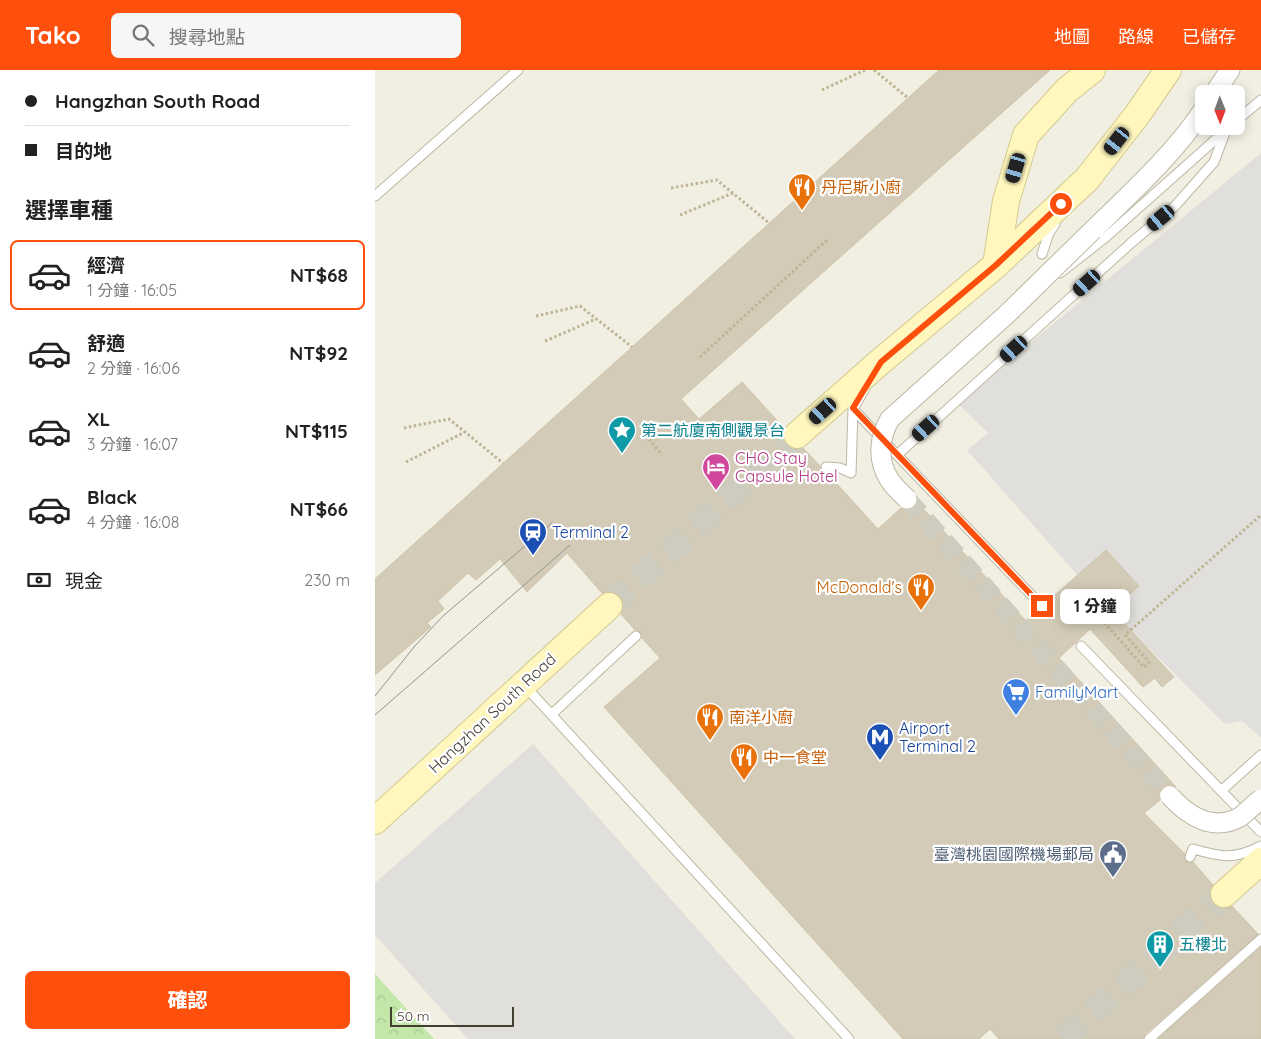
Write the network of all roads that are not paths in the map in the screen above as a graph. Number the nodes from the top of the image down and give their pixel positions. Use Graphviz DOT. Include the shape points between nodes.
graph roads {
  1 [pos="518,70"];
  2 [pos="1092,70"];
  3 [pos="1168,70"];
  4 [pos="1230,70"];
  5 [pos="1220,85"];
  6 [pos="1261,100"];
  7 [pos="1245,113"];
  8 [pos="1195,122"];
  9 [pos="1220,135"];
  10 [pos="1225,135"];
  11 [pos="1087,180"];
  12 [pos="375,196"];
  13 [pos="1100,234"];
  14 [pos="1042,254"];
  15 [pos="996,265"];
  16 [pos="881,362"];
  17 [pos="853,408"];
  18 [pos="797,435"];
  19 [pos="897,455"];
  20 [pos="826,467"];
  21 [pos="907,499"];
  22 [pos="609,606"];
  23 [pos="1042,606"];
  24 [pos="636,636"];
  25 [pos="1081,646"];
  26 [pos="523,684"];
  27 [pos="552,714"];
  28 [pos="1261,755"];
  29 [pos="1221,791"];
  30 [pos="1170,796"];
  31 [pos="1261,799"];
  32 [pos="375,821"];
  33 [pos="1261,832"];
  34 [pos="1261,846"];
  35 [pos="1191,853"];
  36 [pos="1261,862"];
  37 [pos="1224,894"];
  38 [pos="1261,939"];
  39 [pos="849,1039"];
  40 [pos="1149,1039"];
  1 -- 12 [label="lane"];
  2 -- 15 [label="street" via="1067,90 1027,135 1006,201"];
  3 -- 11 [label="street"];
  4 -- 5 [label="street"];
  6 -- 7 [label="lane"];
  8 -- 13 [label="street" via="1132,192"];
  9 -- 13 [label="lane"];
  10 -- 19 [label="lane" via="1214,162 1175,206"];
  11 -- 14 [label="lane" via="1049,233"];
  11 -- 15 [label="street"];
  13 -- 21 [label="street, bridge" via="890,419 880,446 882,462 889,479"];
  15 -- 16 [label="street"];
  16 -- 17 [label="lane"];
  16 -- 18 [label="street"];
  17 -- 19 [label="lane"];
  17 -- 20 [label="lane" via="851,473"];
  19 -- 23 [label="lane"];
  22 -- 26 [label="street, Hangzhan South Road"];
  24 -- 27 [label="lane"];
  25 -- 29 [label="lane"];
  26 -- 27 [label="lane"];
  26 -- 32 [label="street, Hangzhan South Road"];
  27 -- 39 [label="lane"];
  28 -- 29 [label="lane"];
  29 -- 33 [label="lane"];
  30 -- 31 [label="street, bridge" via="1181,808 1212,824 1241,816"];
  34 -- 35 [label="lane" via="1244,854 1217,856"];
  36 -- 37 [label="street"];
  38 -- 40 [label="lane"];
}
